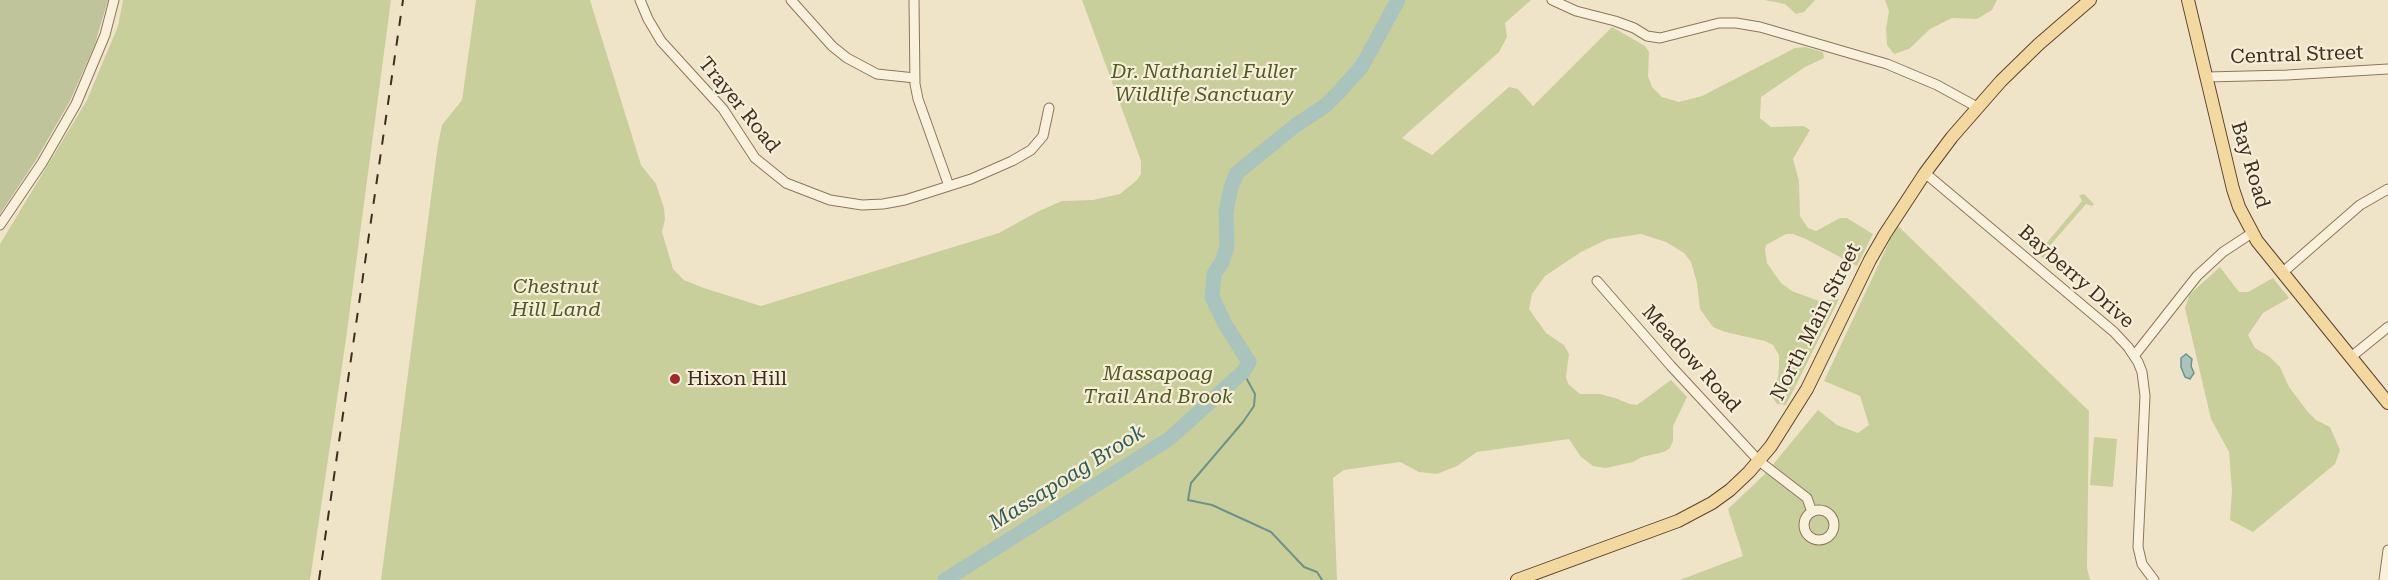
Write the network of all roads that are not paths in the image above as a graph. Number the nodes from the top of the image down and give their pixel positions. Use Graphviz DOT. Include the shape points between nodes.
graph roads {
  1 [pos="114,0"];
  2 [pos="640,0"];
  3 [pos="791,0"];
  4 [pos="914,0"];
  5 [pos="1552,0"];
  6 [pos="2090,0"];
  7 [pos="2188,0"];
  8 [pos="2388,69"];
  9 [pos="2207,76"];
  10 [pos="915,78"];
  11 [pos="1977,107"];
  12 [pos="1049,108"];
  13 [pos="1925,173"];
  14 [pos="949,186"];
  15 [pos="2388,189"];
  16 [pos="0,225"];
  17 [pos="2252,233"];
  18 [pos="2282,273"];
  19 [pos="1597,281"];
  20 [pos="2388,327"];
  21 [pos="2134,356"];
  22 [pos="2351,357"];
  23 [pos="2388,403"];
  24 [pos="1759,461"];
  25 [pos="1812,512"];
  26 [pos="2388,550"];
  27 [pos="1517,580"];
  28 [pos="2154,580"];
  29 [pos="2384,580"];
  1 -- 16 [label="street" via="105,35 76,104"];
  2 -- 14 [label="street, Trayer Road" via="661,40 723,109 755,158 786,183 830,200 862,205 905,200"];
  3 -- 10 [label="street" via="847,58 877,74"];
  4 -- 10 [label="street"];
  5 -- 11 [label="street" via="1660,39 1719,23 1760,27 1887,64"];
  6 -- 11 [label="main road, North Main Street" via="2020,62"];
  7 -- 9 [label="main road, Bay Road"];
  8 -- 9 [label="street, Central Street"];
  9 -- 17 [label="main road, Bay Road" via="2233,189"];
  10 -- 14 [label="street" via="918,99"];
  11 -- 13 [label="main road, North Main Street"];
  12 -- 14 [label="street, Trayer Road" via="1043,136 1031,150 1012,162"];
  13 -- 21 [label="street, Bayberry Drive" via="2114,332"];
  13 -- 24 [label="main road, North Main Street" via="1884,234 1807,389"];
  15 -- 18 [label="street" via="2360,205"];
  17 -- 18 [label="main road, Bay Road"];
  17 -- 21 [label="street" via="2197,276"];
  18 -- 22 [label="main road, Bay Road"];
  19 -- 24 [label="street, Meadow Road"];
  20 -- 22 [label="street"];
  21 -- 28 [label="street, Bayberry Drive" via="2142,372 2145,396 2138,547 2142,564"];
  22 -- 23 [label="main road, Bay Road"];
  24 -- 25 [label="street, Meadow Road" via="1807,498"];
  24 -- 27 [label="main road, North Main Street" via="1730,490 1686,517"];
  26 -- 29 [label="street"];
}
